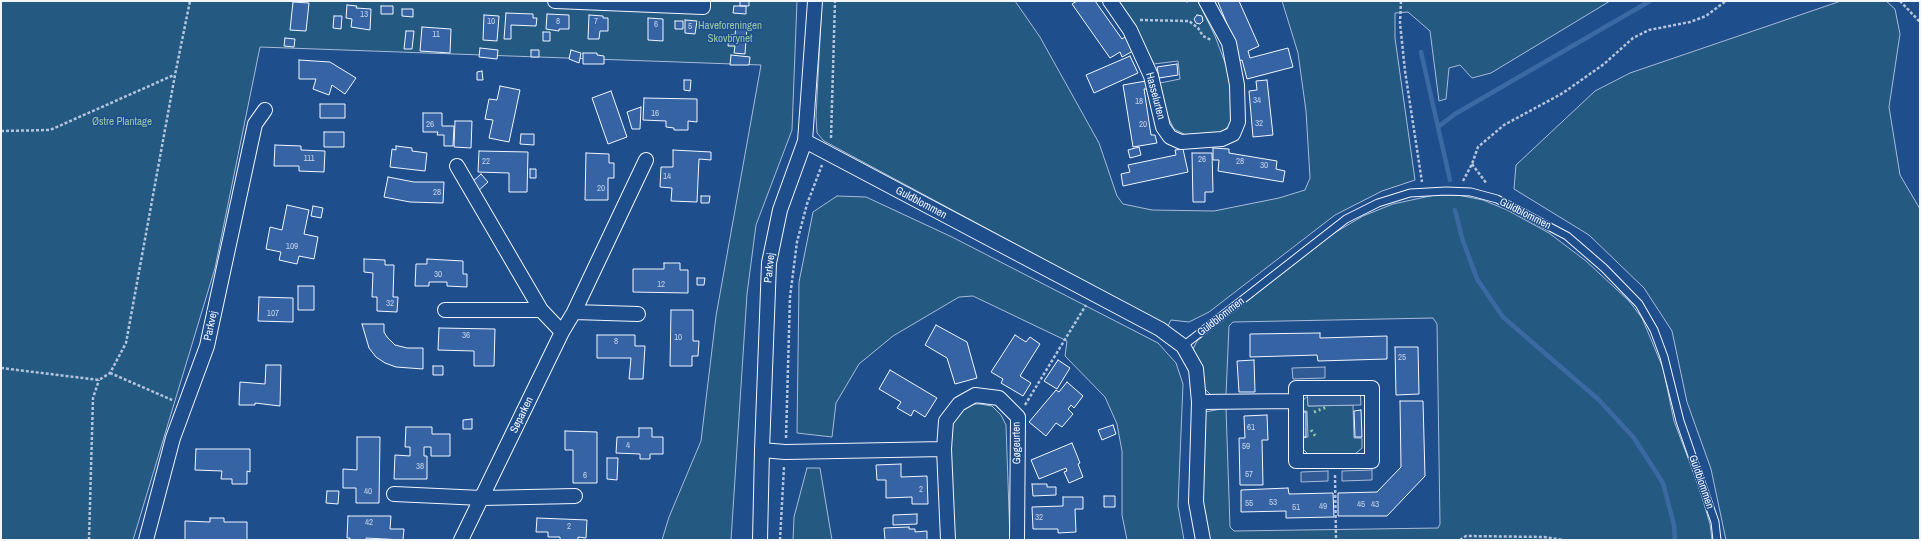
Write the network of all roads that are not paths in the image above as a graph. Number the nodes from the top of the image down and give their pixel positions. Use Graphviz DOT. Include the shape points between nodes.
graph roads {
  1 [pos="555,1"];
  2 [pos="703,1"];
  3 [pos="815,1"];
  4 [pos="1110,1"];
  5 [pos="1206,1"];
  6 [pos="265,110"];
  7 [pos="805,141"];
  8 [pos="646,160"];
  9 [pos="457,166"];
  10 [pos="445,310"];
  11 [pos="541,310"];
  12 [pos="574,312"];
  13 [pos="638,314"];
  14 [pos="562,332"];
  15 [pos="1183,346"];
  16 [pos="1296,401"];
  17 [pos="1199,402"];
  18 [pos="944,449"];
  19 [pos="762,450"];
  20 [pos="394,494"];
  21 [pos="575,496"];
  22 [pos="482,498"];
  23 [pos="146,540"];
  24 [pos="461,540"];
  25 [pos="760,540"];
  26 [pos="948,540"];
  27 [pos="1018,540"];
  28 [pos="1203,540"];
  29 [pos="1717,540"];
  1 -- 2 [label="street" via="703,7"];
  3 -- 7 [label="street, Parkvej"];
  4 -- 5 [label="street, Hasselurten" via="1130,30 1151,76 1163,127 1170,137 1181,142 1222,139 1233,134 1238,122 1237,85 1227,40"];
  6 -- 23 [label="street, Parkvej" via="255,124 207,346 173,438"];
  7 -- 15 [label="street, Guldblommen" via="1094,293 1160,329"];
  7 -- 19 [label="street, Parkvej" via="780,210 769,263"];
  8 -- 12 [label="street, Søparken"];
  9 -- 11 [label="street"];
  10 -- 11 [label="street"];
  11 -- 14 [label="street"];
  12 -- 13 [label="street"];
  12 -- 14 [label="street, Søparken"];
  14 -- 22 [label="street, Søparken"];
  15 -- 17 [label="street, Guldblommen" via="1196,369"];
  15 -- 29 [label="lane, Guldblommen" via="1346,219 1378,203 1410,193 1424,192 1471,192 1497,199 1567,236 1604,268 1639,304 1654,330 1664,357 1680,421 1715,522"];
  16 -- 16 [label="street" via="1296,388 1372,388 1372,461 1296,461"];
  16 -- 17 [label="street"];
  17 -- 28 [label="street, Guldblommen" via="1196,502"];
  18 -- 19 [label="street" via="785,452"];
  18 -- 26 [label="street, Gøgeurten"];
  18 -- 27 [label="street, Gøgeurten" via="946,421 959,404 975,395 999,398 1018,417"];
  19 -- 25 [label="street, Parkvej"];
  20 -- 22 [label="street"];
  21 -- 22 [label="street"];
  22 -- 24 [label="street, Søparken"];
}
